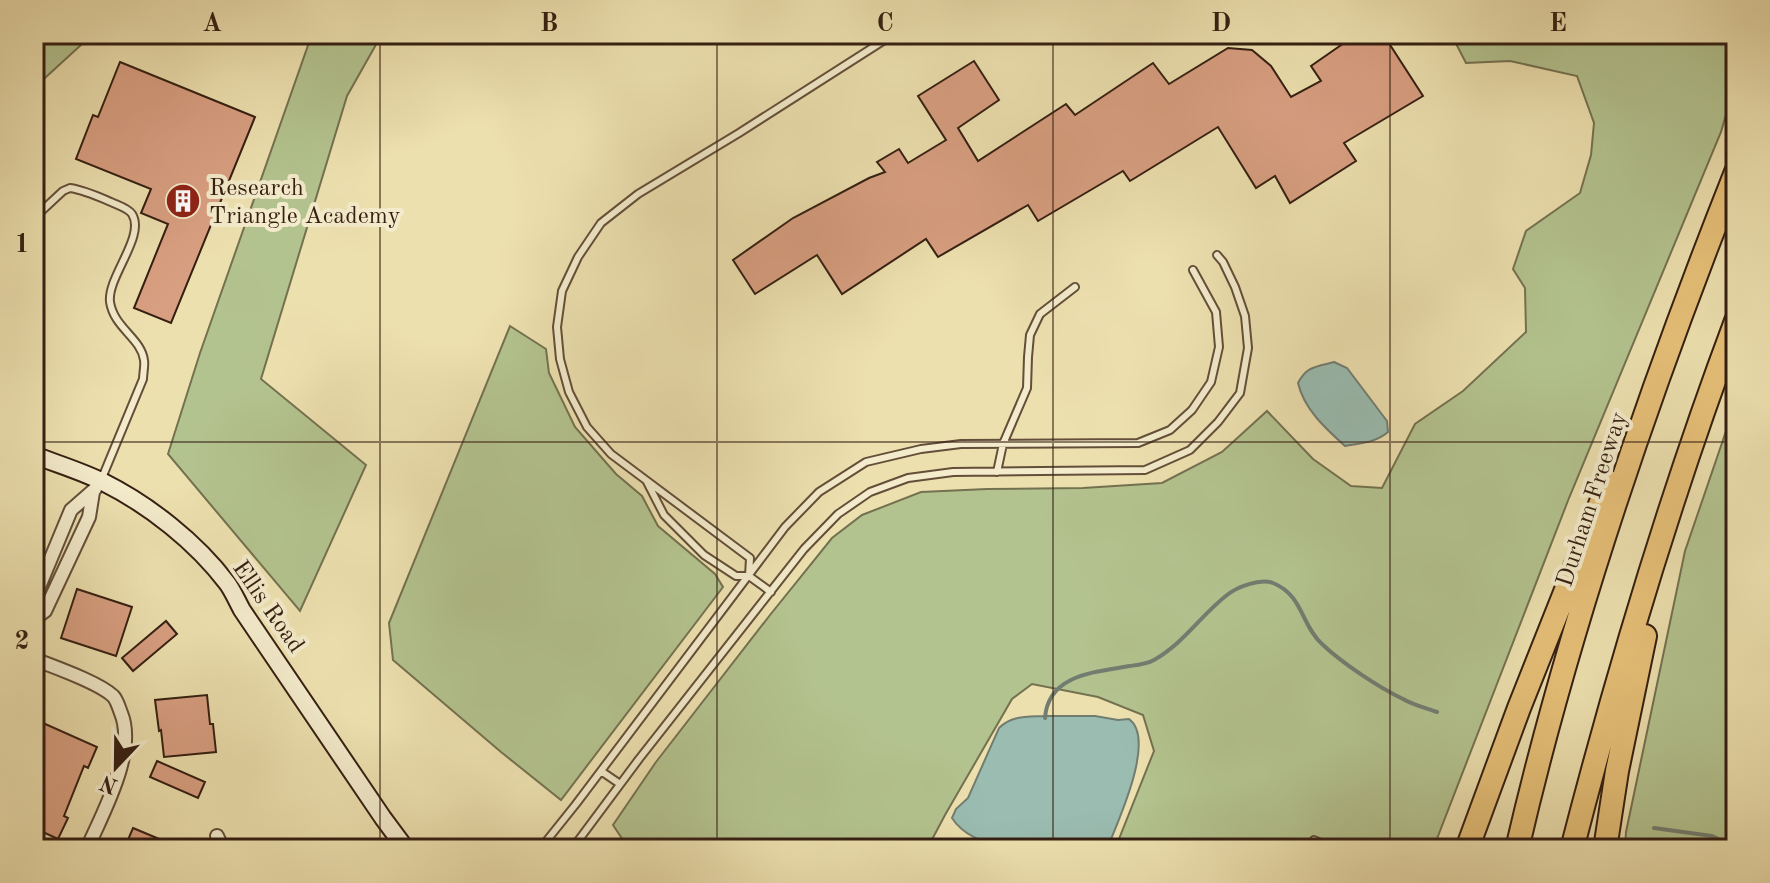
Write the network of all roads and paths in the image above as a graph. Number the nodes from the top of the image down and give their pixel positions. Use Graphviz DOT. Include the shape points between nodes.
graph roads {
  1 [pos="894,34"];
  2 [pos="1736,172"];
  3 [pos="34,218"];
  4 [pos="1707,245"];
  5 [pos="1217,255"];
  6 [pos="1193,270"];
  7 [pos="1075,287"];
  8 [pos="1736,321"];
  9 [pos="1003,444"];
  10 [pos="34,455"];
  11 [pos="997,472"];
  12 [pos="645,479"];
  13 [pos="1679,483"];
  14 [pos="97,486"];
  15 [pos="749,576"];
  16 [pos="41,580"];
  17 [pos="56,587"];
  18 [pos="771,592"];
  19 [pos="34,599"];
  20 [pos="34,616"];
  21 [pos="34,659"];
  22 [pos="601,771"];
  23 [pos="620,784"];
  24 [pos="217,836"];
  25 [pos="87,849"];
  26 [pos="223,849"];
  27 [pos="406,849"];
  28 [pos="540,849"];
  29 [pos="572,849"];
  30 [pos="1310,849"];
  31 [pos="1335,849"];
  32 [pos="1467,849"];
  33 [pos="1517,849"];
  34 [pos="1572,849"];
  35 [pos="1605,849"];
  1 -- 12 [label="lane" via="638,194 601,223 578,257 562,291 557,327 569,392 587,427 611,454"];
  2 -- 4 [label="highway, Durham Freeway"];
  3 -- 14 [label="lane" via="70,188 133,215 132,238 110,299 119,325 139,346 145,361 143,379"];
  4 -- 32 [label="highway" via="1572,572"];
  4 -- 33 [label="highway, Durham Freeway" via="1600,554"];
  5 -- 11 [label="lane" via="1245,316 1248,348 1240,393 1190,450 1145,470"];
  6 -- 9 [label="lane" via="1216,312 1219,347 1211,382 1192,410 1170,430 1138,443"];
  7 -- 9 [label="lane" via="1040,314 1030,335 1027,388"];
  8 -- 13 [label="highway"];
  9 -- 11 [label="lane"];
  9 -- 15 [label="lane" via="921,449 866,462 819,492"];
  10 -- 14 [label="main road, Ellis Road"];
  11 -- 18 [label="lane" via="908,478 870,492 829,523"];
  12 -- 15 [label="lane" via="664,515 704,555 736,576"];
  12 -- 15 [label="lane" via="750,558"];
  13 -- 34 [label="highway"];
  13 -- 35 [label="highway" via="1631,699"];
  14 -- 16 [label="street" via="71,510"];
  14 -- 17 [label="street" via="89,517"];
  14 -- 27 [label="main road, Ellis Road" via="126,495 177,533 227,584"];
  15 -- 18 [label="lane"];
  15 -- 22 [label="lane"];
  16 -- 17 [label="street"];
  16 -- 19 [label="street"];
  17 -- 20 [label="street" via="45,611"];
  18 -- 23 [label="lane"];
  21 -- 25 [label="street" via="115,697 124,721 120,770"];
  22 -- 23 [label="lane"];
  22 -- 28 [label="lane"];
  23 -- 29 [label="lane"];
  24 -- 26 [label="street"];
  30 -- 31 [label="lane" via="1314,840"];
}
